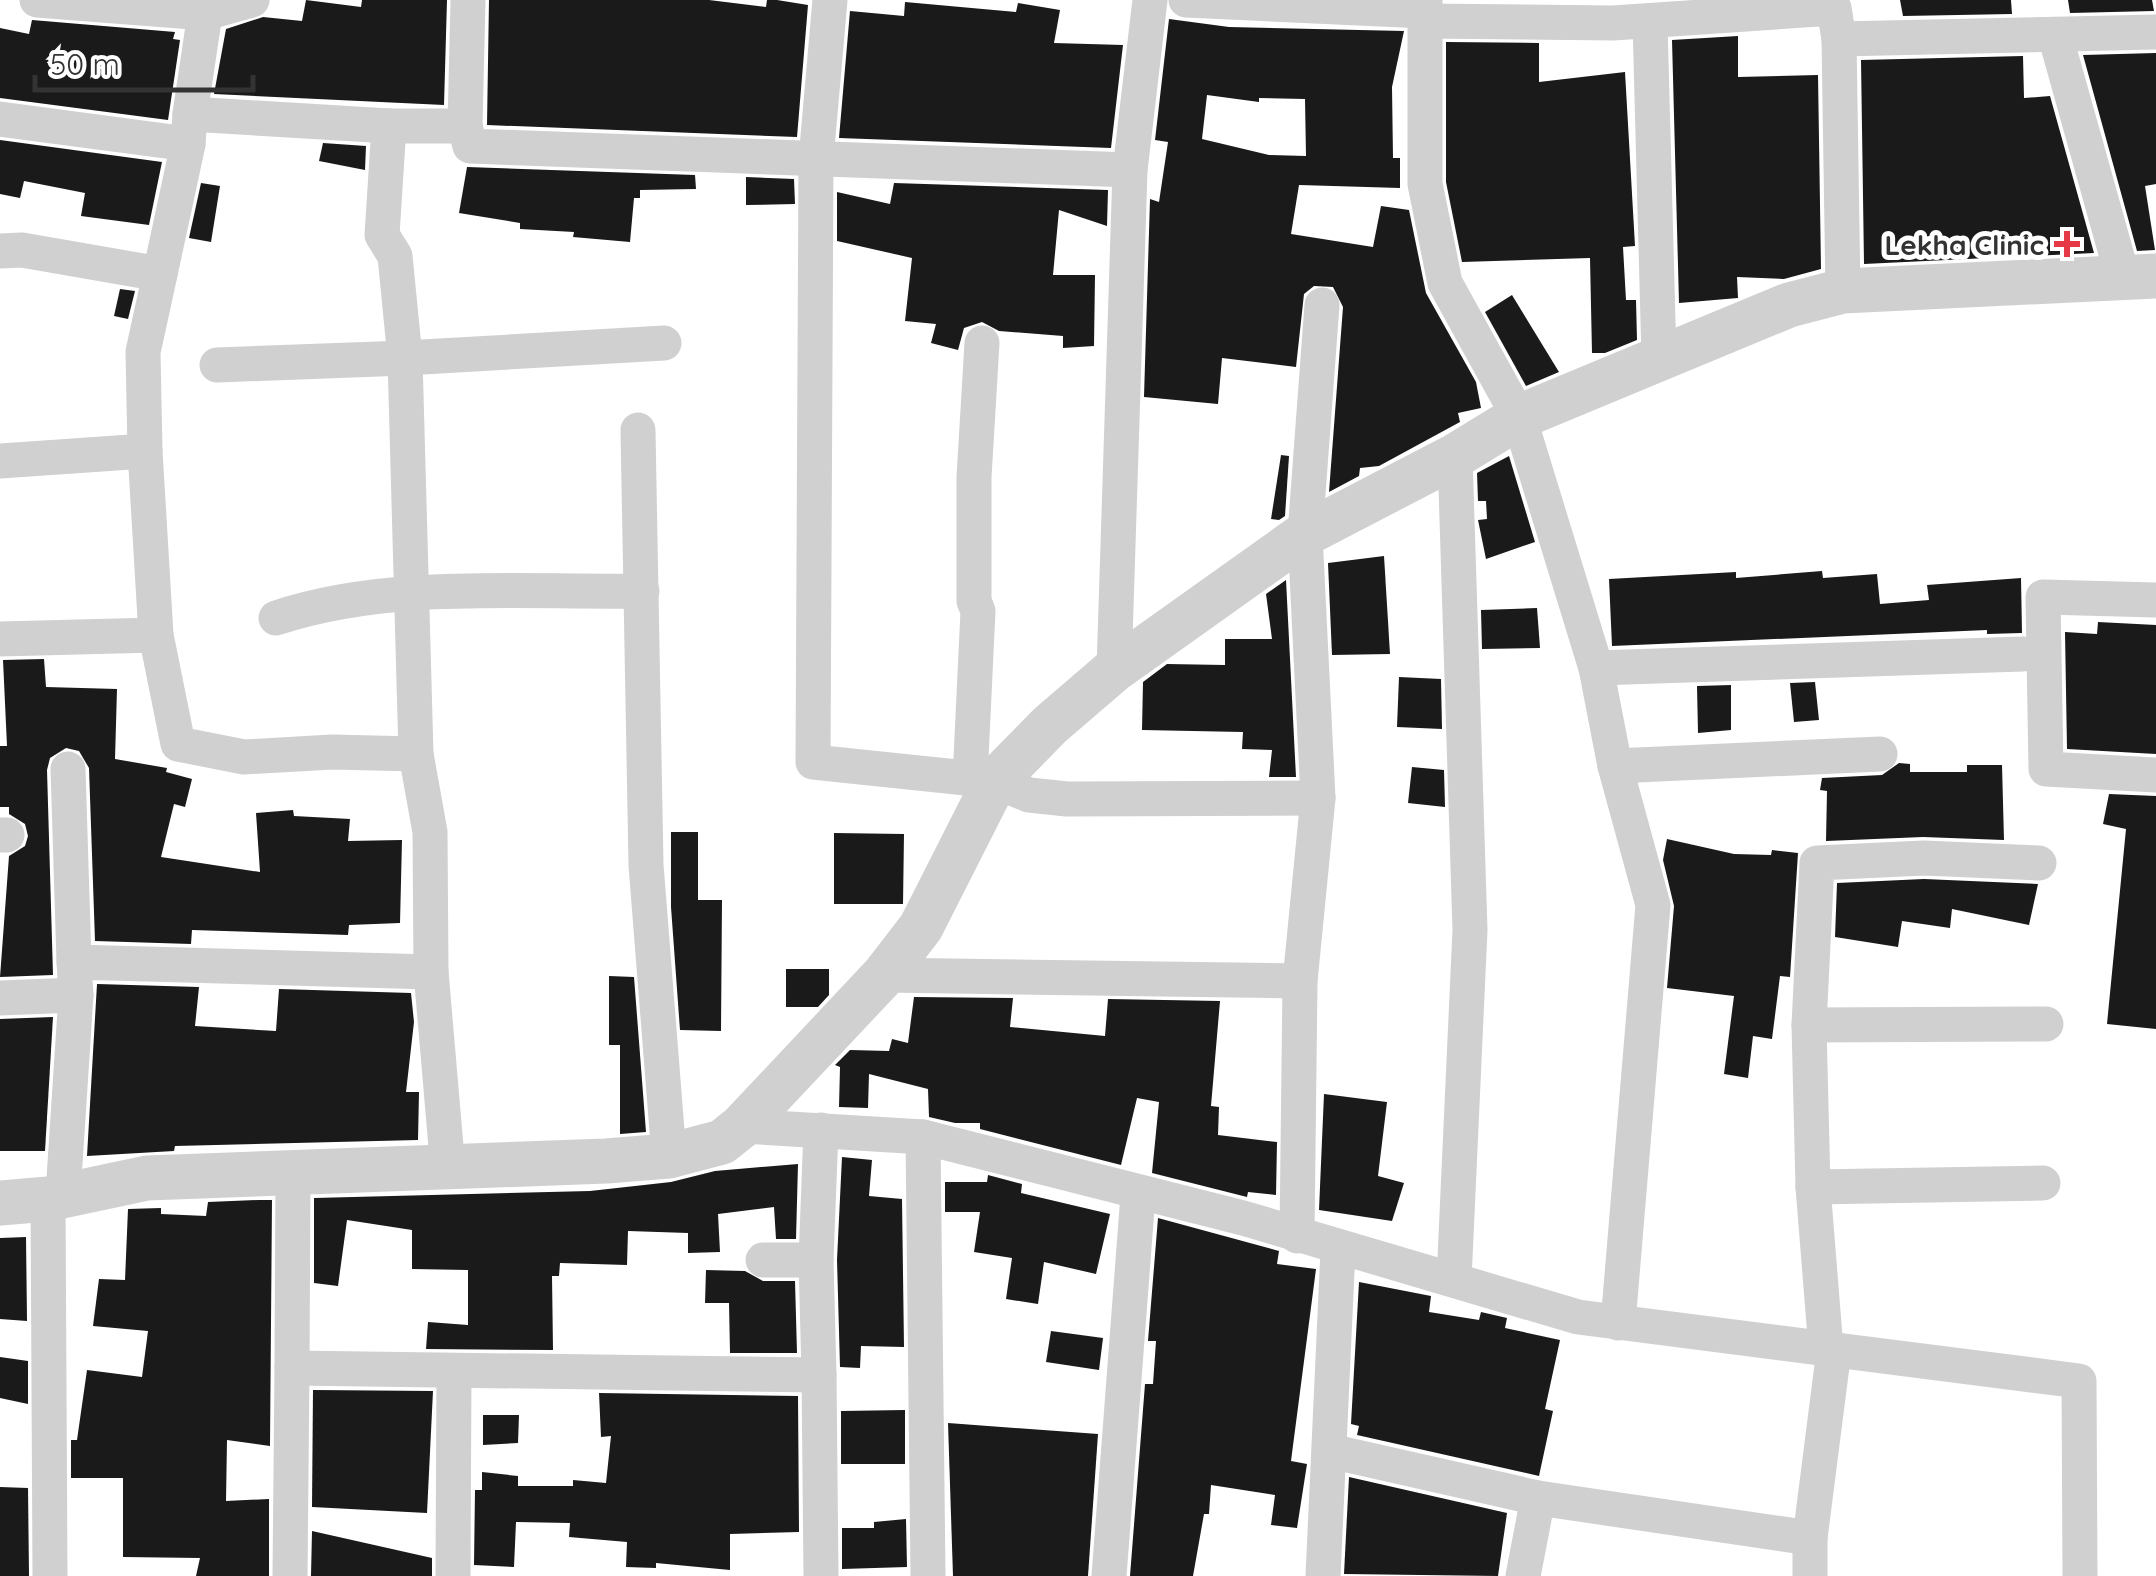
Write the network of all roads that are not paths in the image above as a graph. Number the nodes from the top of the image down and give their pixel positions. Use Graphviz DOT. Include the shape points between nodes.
graph roads {
  1 [pos="38,0"];
  2 [pos="252,0"];
  3 [pos="468,0"];
  4 [pos="830,0"];
  5 [pos="1150,0"];
  6 [pos="1186,0"];
  7 [pos="1229,1"];
  8 [pos="206,7"];
  9 [pos="1425,10"];
  10 [pos="1641,14"];
  11 [pos="1836,16"];
  12 [pos="2156,32"];
  13 [pos="2056,35"];
  14 [pos="0,118"];
  15 [pos="389,126"];
  16 [pos="465,126"];
  17 [pos="188,129"];
  18 [pos="816,159"];
  19 [pos="1130,170"];
  20 [pos="0,251"];
  21 [pos="160,274"];
  22 [pos="2139,277"];
  23 [pos="1843,291"];
  24 [pos="1322,305"];
  25 [pos="664,343"];
  26 [pos="982,343"];
  27 [pos="405,358"];
  28 [pos="1658,359"];
  29 [pos="217,365"];
  30 [pos="1519,416"];
  31 [pos="638,430"];
  32 [pos="144,450"];
  33 [pos="1455,456"];
  34 [pos="0,461"];
  35 [pos="1305,534"];
  36 [pos="642,592"];
  37 [pos="409,595"];
  38 [pos="2156,600"];
  39 [pos="276,618"];
  40 [pos="156,635"];
  41 [pos="0,638"];
  42 [pos="2023,654"];
  43 [pos="1596,668"];
  44 [pos="1114,670"];
  45 [pos="416,754"];
  46 [pos="1880,754"];
  47 [pos="1615,766"];
  48 [pos="68,770"];
  49 [pos="2156,775"];
  50 [pos="983,780"];
  51 [pos="1318,798"];
  52 [pos="2039,862"];
  53 [pos="431,972"];
  54 [pos="884,975"];
  55 [pos="75,979"];
  56 [pos="1300,982"];
  57 [pos="0,998"];
  58 [pos="2046,1024"];
  59 [pos="1809,1026"];
  60 [pos="742,1126"];
  61 [pos="821,1130"];
  62 [pos="923,1137"];
  63 [pos="670,1156"];
  64 [pos="448,1170"];
  65 [pos="293,1172"];
  66 [pos="2043,1183"];
  67 [pos="1813,1187"];
  68 [pos="1138,1195"];
  69 [pos="56,1196"];
  70 [pos="0,1203"];
  71 [pos="1297,1236"];
  72 [pos="1338,1250"];
  73 [pos="763,1260"];
  74 [pos="816,1260"];
  75 [pos="1454,1280"];
  76 [pos="1618,1322"];
  77 [pos="1830,1349"];
  78 [pos="292,1368"];
  79 [pos="454,1371"];
  80 [pos="819,1375"];
  81 [pos="1330,1450"];
  82 [pos="1538,1498"];
  83 [pos="1810,1538"];
  84 [pos="50,1576"];
  85 [pos="290,1576"];
  86 [pos="453,1576"];
  87 [pos="821,1576"];
  88 [pos="928,1576"];
  89 [pos="1109,1576"];
  90 [pos="1324,1576"];
  91 [pos="1524,1576"];
  92 [pos="1810,1576"];
  93 [pos="2080,1576"];
  1 -- 8 [label="street"];
  2 -- 8 [label="street"];
  3 -- 16 [label="street"];
  4 -- 18 [label="street"];
  5 -- 19 [label="street"];
  6 -- 7 [label="street"];
  7 -- 9 [label="street"];
  8 -- 17 [label="street"];
  9 -- 10 [label="street"];
  9 -- 30 [label="street" via="1425,184 1445,283"];
  10 -- 11 [label="street"];
  10 -- 28 [label="street"];
  11 -- 13 [label="street"];
  11 -- 23 [label="street"];
  12 -- 13 [label="street"];
  13 -- 22 [label="street"];
  14 -- 17 [label="street"];
  15 -- 16 [label="street"];
  15 -- 17 [label="street"];
  15 -- 27 [label="street" via="382,235 395,256"];
  16 -- 18 [label="street" via="470,146"];
  17 -- 21 [label="street"];
  18 -- 19 [label="street"];
  18 -- 50 [label="street" via="813,762"];
  19 -- 44 [label="street"];
  20 -- 21 [label="street"];
  21 -- 32 [label="street" via="143,352"];
  22 -- 23 [label="street"];
  23 -- 28 [label="street" via="1772,311"];
  24 -- 35 [label="street"];
  25 -- 27 [label="street"];
  26 -- 50 [label="street" via="974,601"];
  27 -- 29 [label="street"];
  27 -- 37 [label="street"];
  28 -- 30 [label="street"];
  30 -- 33 [label="street"];
  30 -- 43 [label="street"];
  31 -- 36 [label="street"];
  32 -- 34 [label="street"];
  32 -- 40 [label="street"];
  33 -- 35 [label="street"];
  33 -- 75 [label="street" via="1470,930"];
  35 -- 44 [label="street"];
  35 -- 51 [label="street"];
  36 -- 37 [label="street"];
  36 -- 63 [label="street" via="646,865"];
  37 -- 39 [label="street"];
  37 -- 45 [label="street"];
  38 -- 49 [label="street" via="2043,597 2046,769"];
  40 -- 41 [label="street"];
  40 -- 45 [label="street" via="178,744 244,757"];
  42 -- 43 [label="street"];
  43 -- 47 [label="street"];
  44 -- 50 [label="street"];
  45 -- 53 [label="street" via="430,832"];
  46 -- 47 [label="street"];
  47 -- 76 [label="street" via="1653,905"];
  48 -- 55 [label="street"];
  50 -- 51 [label="street" via="1067,799"];
  50 -- 54 [label="street" via="921,927"];
  51 -- 56 [label="street"];
  52 -- 59 [label="street" via="1817,863"];
  53 -- 55 [label="street"];
  53 -- 64 [label="street"];
  54 -- 56 [label="street"];
  54 -- 60 [label="street"];
  55 -- 57 [label="street"];
  55 -- 69 [label="street"];
  56 -- 71 [label="street"];
  58 -- 59 [label="street"];
  59 -- 67 [label="street"];
  60 -- 61 [label="street"];
  60 -- 63 [label="street" via="722,1142"];
  61 -- 62 [label="street"];
  61 -- 74 [label="street"];
  62 -- 68 [label="street"];
  62 -- 88 [label="street"];
  63 -- 64 [label="street"];
  64 -- 65 [label="street"];
  65 -- 69 [label="street" via="147,1178"];
  65 -- 78 [label="street"];
  66 -- 67 [label="street"];
  67 -- 77 [label="street"];
  68 -- 71 [label="street"];
  68 -- 89 [label="street"];
  69 -- 70 [label="street"];
  69 -- 84 [label="street"];
  71 -- 72 [label="street"];
  72 -- 75 [label="street"];
  72 -- 81 [label="street"];
  73 -- 74 [label="street"];
  74 -- 80 [label="street"];
  75 -- 76 [label="street" via="1578,1317"];
  76 -- 77 [label="street"];
  77 -- 83 [label="street"];
  77 -- 93 [label="street" via="2078,1381"];
  78 -- 79 [label="street"];
  78 -- 85 [label="street"];
  79 -- 80 [label="street"];
  79 -- 86 [label="street"];
  80 -- 87 [label="street"];
  81 -- 82 [label="street"];
  81 -- 90 [label="street"];
  82 -- 83 [label="street"];
  82 -- 91 [label="street"];
  83 -- 92 [label="street"];
}
